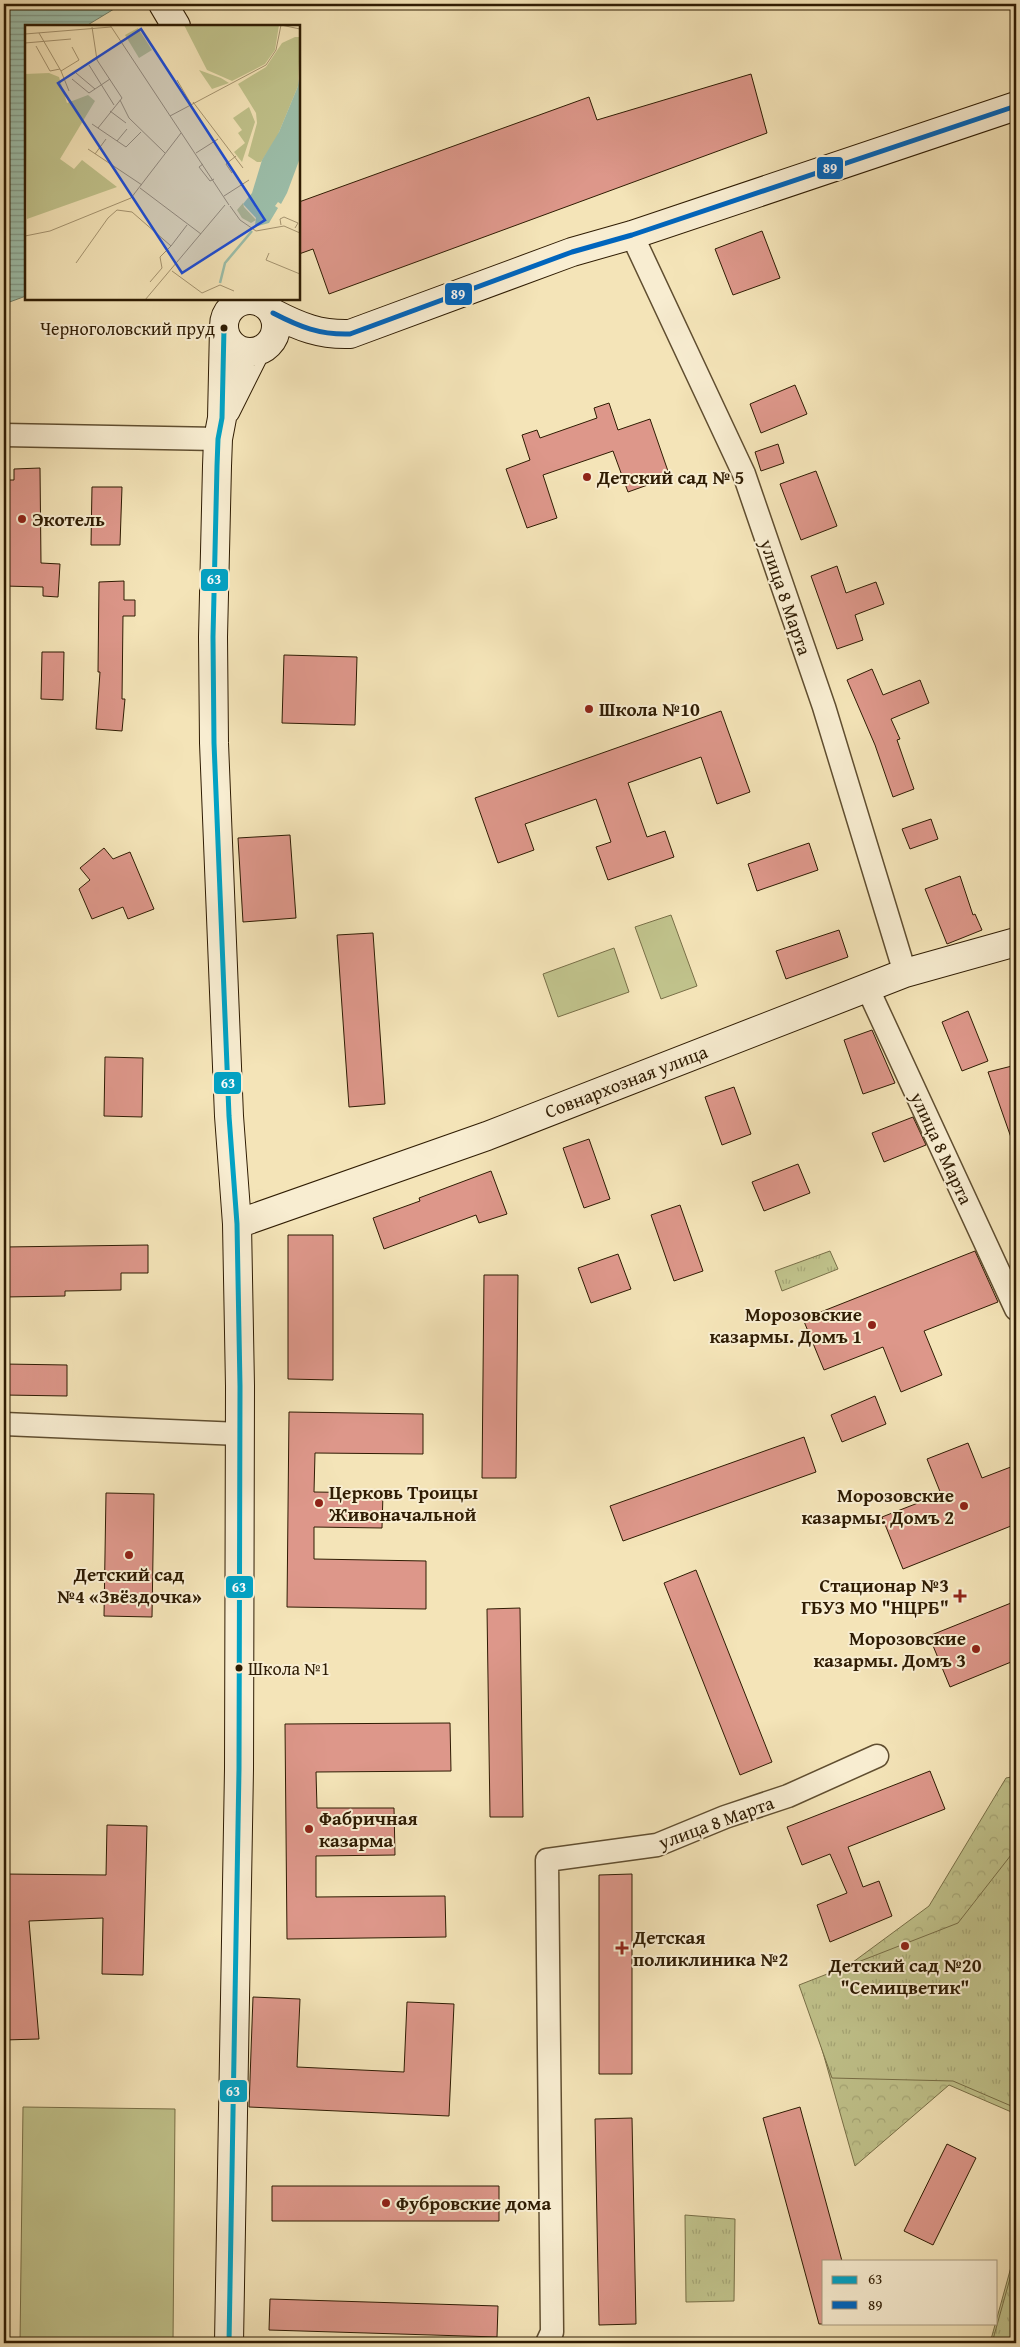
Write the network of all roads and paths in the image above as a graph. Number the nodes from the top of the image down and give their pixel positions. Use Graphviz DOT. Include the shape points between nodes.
graph roads {
  1 [pos="163,4"];
  2 [pos="175,25"];
  3 [pos="1016,106"];
  4 [pos="632,235"];
  5 [pos="268,306"];
  6 [pos="226,315"];
  7 [pos="313,331"];
  8 [pos="258,350"];
  9 [pos="220,429"];
  10 [pos="4,435"];
  11 [pos="1016,942"];
  12 [pos="904,973"];
  13 [pos="867,987"];
  14 [pos="237,1224"];
  15 [pos="1016,1309"];
  16 [pos="4,1424"];
  17 [pos="240,1434"];
  18 [pos="877,1756"];
  19 [pos="229,2343"];
  20 [pos="547,2343"];
  1 -- 2 [label="street"];
  3 -- 4 [label="street"];
  4 -- 7 [label="street" via="572,252 350,334 330,335"];
  4 -- 12 [label="street, улица 8 Марта" via="744,474 824,707"];
  5 -- 6 [label="street" via="252,300 244,301 236,304"];
  5 -- 7 [label="street"];
  5 -- 8 [label="street" via="276,330 269,344"];
  6 -- 8 [label="street" via="226,337 232,344 247,352"];
  6 -- 9 [label="street"];
  7 -- 8 [label="street"];
  8 -- 9 [label="street"];
  9 -- 10 [label="street"];
  9 -- 14 [label="street" via="213,628 214,743 229,1116"];
  11 -- 12 [label="street, Совнархозная улица"];
  12 -- 13 [label="street, Совнархозная улица"];
  13 -- 14 [label="street, Совнархозная улица" via="486,1136"];
  13 -- 15 [label="street, улица 8 Марта"];
  14 -- 17 [label="street"];
  16 -- 17 [label="street"];
  17 -- 19 [label="street" via="238,1866"];
  18 -- 20 [label="street, улица 8 Марта" via="788,1796 657,1845 547,1860 552,2332"];
}
